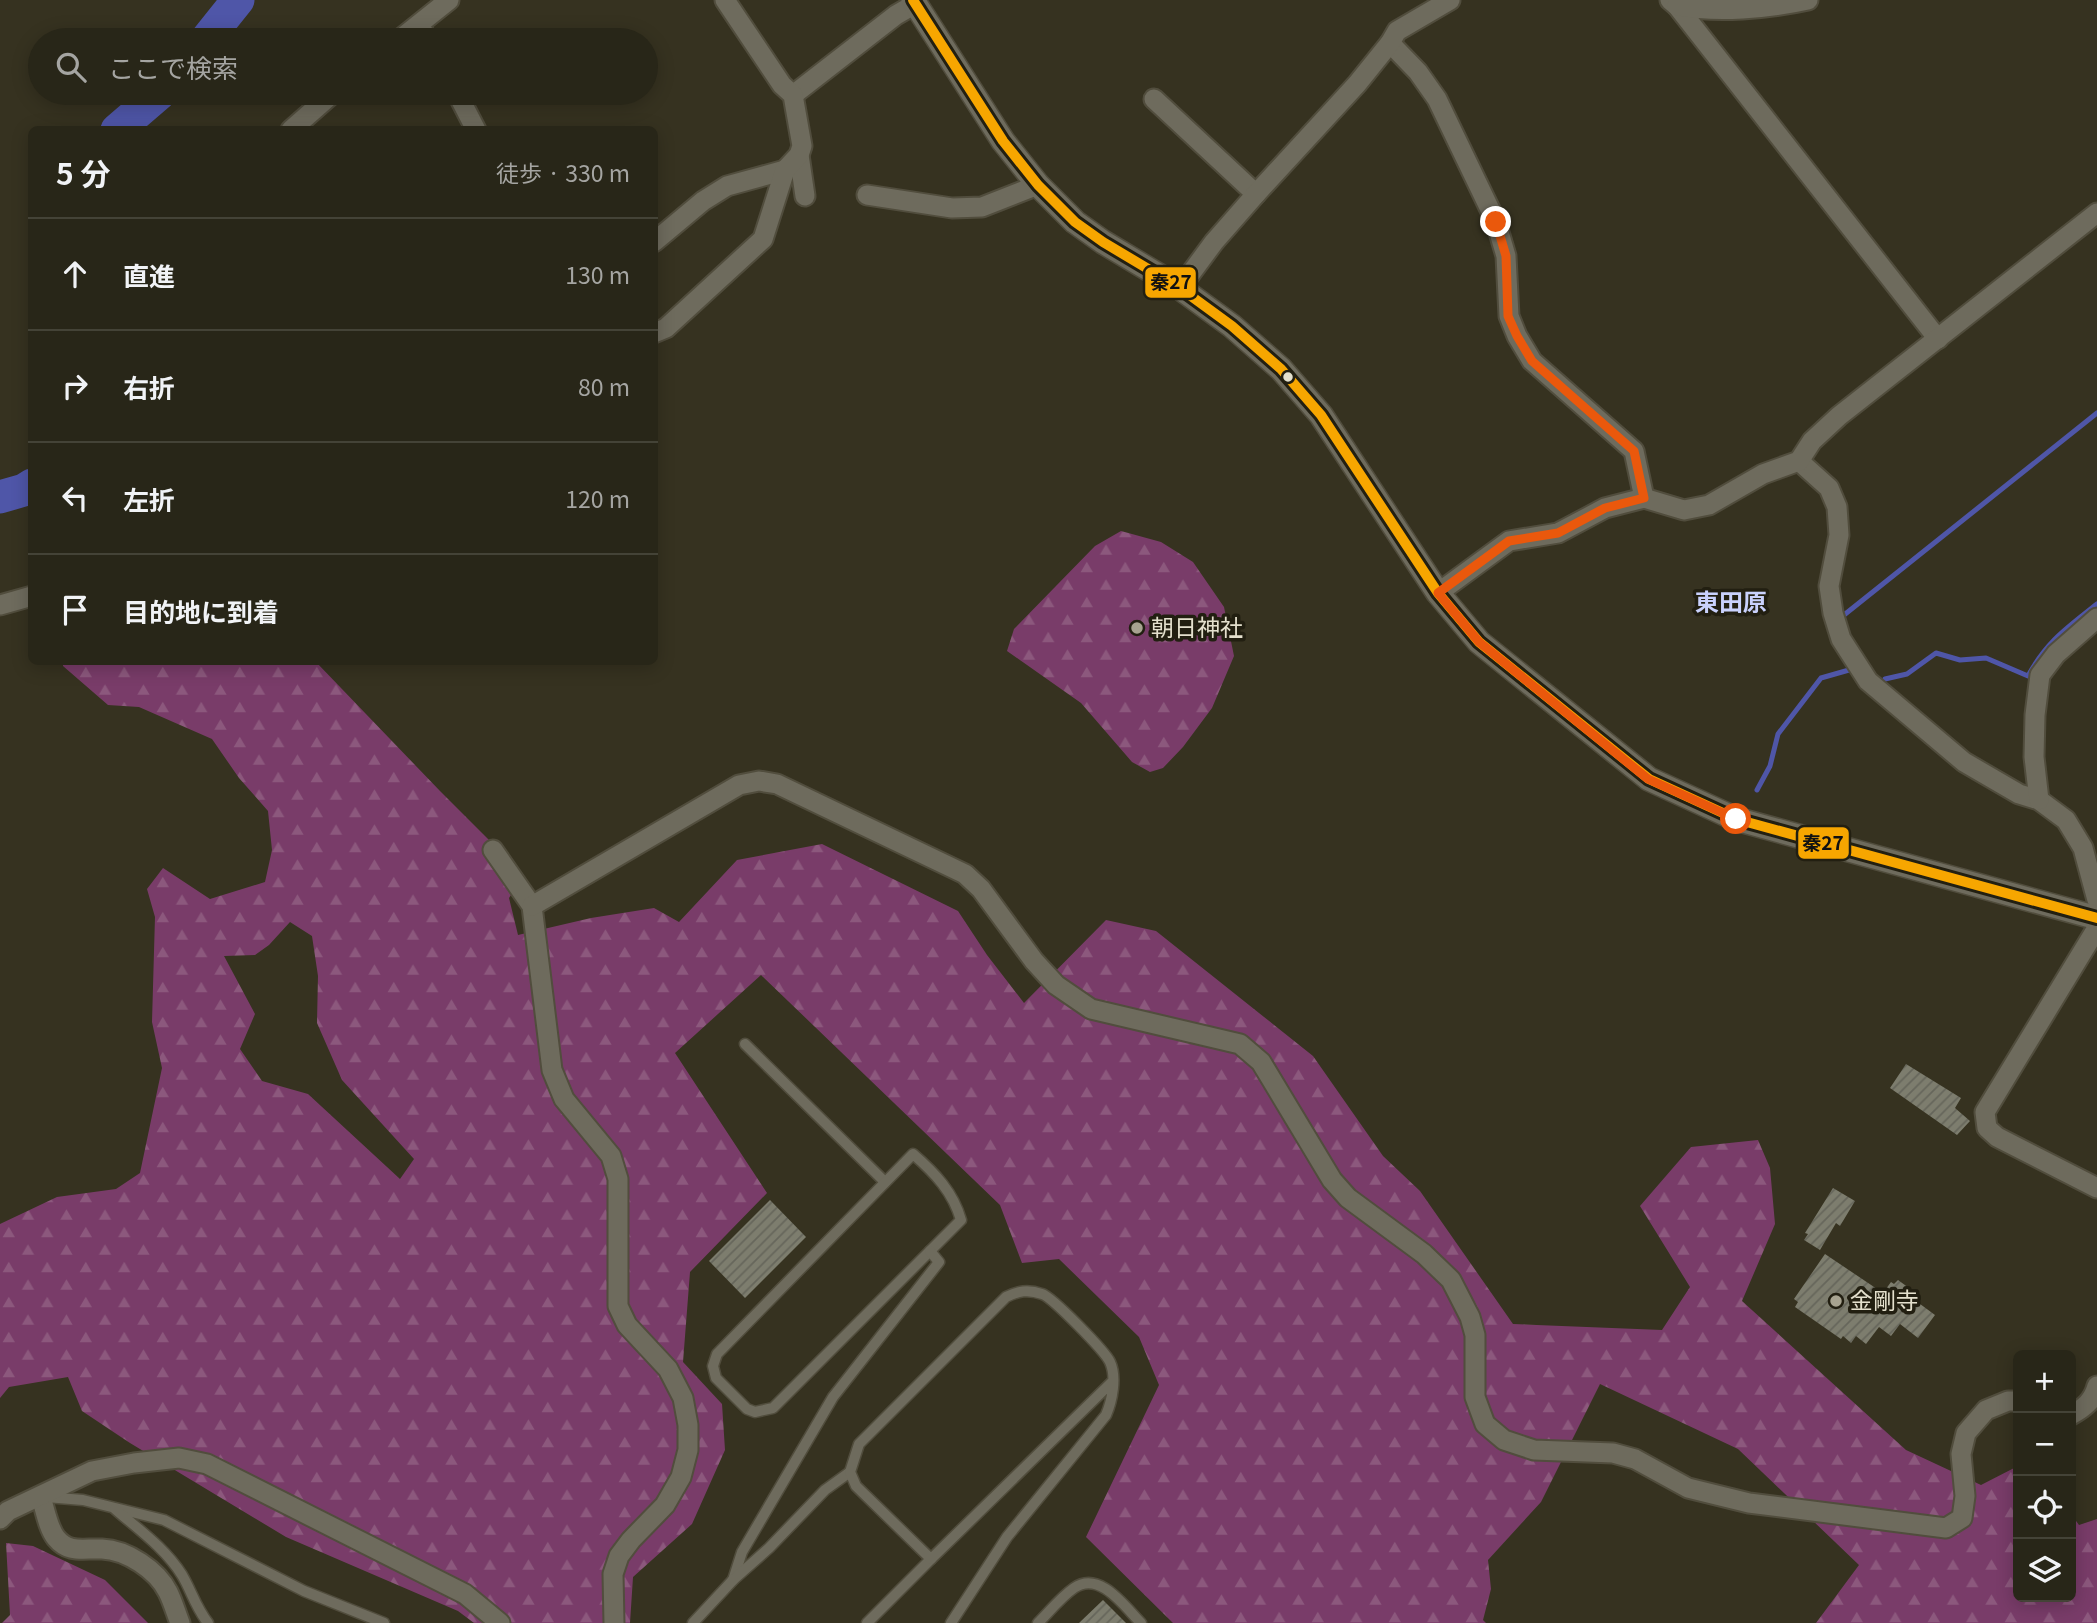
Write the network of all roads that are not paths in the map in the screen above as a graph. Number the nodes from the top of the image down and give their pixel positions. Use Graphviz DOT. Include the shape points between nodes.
graph roads {
  1 [pos="449,0"];
  2 [pos="725,0"];
  3 [pos="1451,0"];
  4 [pos="1808,0"];
  5 [pos="914,2"];
  6 [pos="1673,3"];
  7 [pos="427,28"];
  8 [pos="1390,43"];
  9 [pos="793,95"];
  10 [pos="1154,100"];
  11 [pos="319,105"];
  12 [pos="463,105"];
  13 [pos="296,126"];
  14 [pos="474,126"];
  15 [pos="799,155"];
  16 [pos="785,170"];
  17 [pos="1038,185"];
  18 [pos="1256,194"];
  19 [pos="867,195"];
  20 [pos="805,196"];
  21 [pos="2097,212"];
  22 [pos="658,239"];
  23 [pos="1180,288"];
  24 [pos="658,331"];
  25 [pos="1938,339"];
  26 [pos="1799,461"];
  27 [pos="1644,498"];
  28 [pos="1438,593"];
  29 [pos="28,597"];
  30 [pos="0,605"];
  31 [pos="2097,618"];
  32 [pos="2039,800"];
  33 [pos="493,850"];
  34 [pos="2097,900"];
  35 [pos="532,906"];
  36 [pos="2097,918"];
  37 [pos="2097,928"];
  38 [pos="745,1044"];
  39 [pos="885,1182"];
  40 [pos="2097,1188"];
  41 [pos="930,1251"];
  42 [pos="1112,1382"];
  43 [pos="2097,1386"];
  44 [pos="2013,1401"];
  45 [pos="2074,1413"];
  46 [pos="850,1472"];
  47 [pos="41,1497"];
  48 [pos="113,1507"];
  49 [pos="0,1519"];
  50 [pos="931,1559"];
  51 [pos="733,1580"];
  52 [pos="180,1623"];
  53 [pos="208,1623"];
  54 [pos="384,1623"];
  55 [pos="500,1623"];
  56 [pos="614,1623"];
  57 [pos="693,1623"];
  58 [pos="867,1623"];
  59 [pos="950,1623"];
  60 [pos="1038,1623"];
  61 [pos="1141,1623"];
  1 -- 7 [label="street"];
  2 -- 9 [label="street"];
  3 -- 8 [label="street" via="1397,31"];
  4 -- 6 [label="street" via="1700,10"];
  5 -- 9 [label="street"];
  5 -- 17 [label="street" via="1003,141"];
  6 -- 25 [label="street"];
  8 -- 18 [label="street"];
  8 -- 27 [label="street" via="1437,99 1496,222 1506,256 1508,316 1517,336 1532,361 1634,451"];
  9 -- 15 [label="street" via="802,146"];
  10 -- 18 [label="street"];
  11 -- 13 [label="street"];
  12 -- 14 [label="street"];
  15 -- 16 [label="street"];
  15 -- 20 [label="street"];
  16 -- 22 [label="street" via="727,186"];
  16 -- 24 [label="street" via="763,239"];
  17 -- 19 [label="street" via="982,206 951,208"];
  17 -- 23 [label="street" via="1075,222"];
  18 -- 23 [label="street"];
  21 -- 25 [label="street"];
  23 -- 28 [label="street" via="1232,326 1300,389"];
  25 -- 26 [label="street" via="1839,416 1812,441"];
  26 -- 27 [label="street" via="1763,474 1709,505 1684,510"];
  26 -- 32 [label="street" via="1829,488 1837,507 1839,536 1829,586 1833,613 1842,639 1868,681 1964,762 2019,794"];
  27 -- 28 [label="street" via="1605,508 1558,533 1509,541"];
  28 -- 36 [label="street" via="1479,642 1648,779 1736,819"];
  29 -- 30 [label="street"];
  31 -- 32 [label="street" via="2056,654 2040,675 2035,715"];
  32 -- 34 [label="street" via="2066,820 2083,848"];
  33 -- 35 [label="street"];
  35 -- 44 [label="street" via="739,785 759,781 777,784 965,874 1056,985 1091,1009 1240,1044 1261,1062 1332,1180 1451,1280 1475,1335 1475,1397 1485,1424 1504,1440 1534,1450 1613,1453 1635,1459 1688,1488 1749,1503 1946,1528 1962,1518 1961,1454 1966,1433 1986,1410"];
  35 -- 56 [label="street" via="552,1070 564,1099 611,1156 618,1178 618,1306 627,1325 668,1369 688,1425 681,1477 665,1505 619,1556 613,1574"];
  37 -- 40 [label="street" via="1985,1112 1987,1128 1997,1137"];
  38 -- 39 [label="lane"];
  39 -- 41 [label="lane" via="913,1154 938,1176 961,1220"];
  39 -- 41 [label="lane" via="717,1354 716,1378 747,1409 773,1408"];
  41 -- 51 [label="lane" via="939,1262 833,1397 742,1552"];
  42 -- 46 [label="lane" via="1111,1363 1098,1345 1045,1294 1018,1291 1006,1297 859,1444"];
  42 -- 50 [label="lane"];
  42 -- 59 [label="lane" via="1106,1415 1007,1537"];
  43 -- 45 [label="street" via="2085,1407"];
  46 -- 50 [label="lane" via="856,1486"];
  46 -- 51 [label="lane" via="825,1490"];
  47 -- 48 [label="lane"];
  47 -- 49 [label="street"];
  47 -- 52 [label="street" via="55,1538 71,1549 116,1551 146,1567 168,1592"];
  47 -- 55 [label="street" via="92,1471 179,1458 207,1464 465,1594"];
  48 -- 53 [label="lane" via="168,1555"];
  48 -- 54 [label="lane" via="164,1520 304,1591"];
  50 -- 58 [label="lane"];
  51 -- 57 [label="lane"];
  60 -- 61 [label="lane" via="1075,1586 1088,1583 1101,1585"];
}
